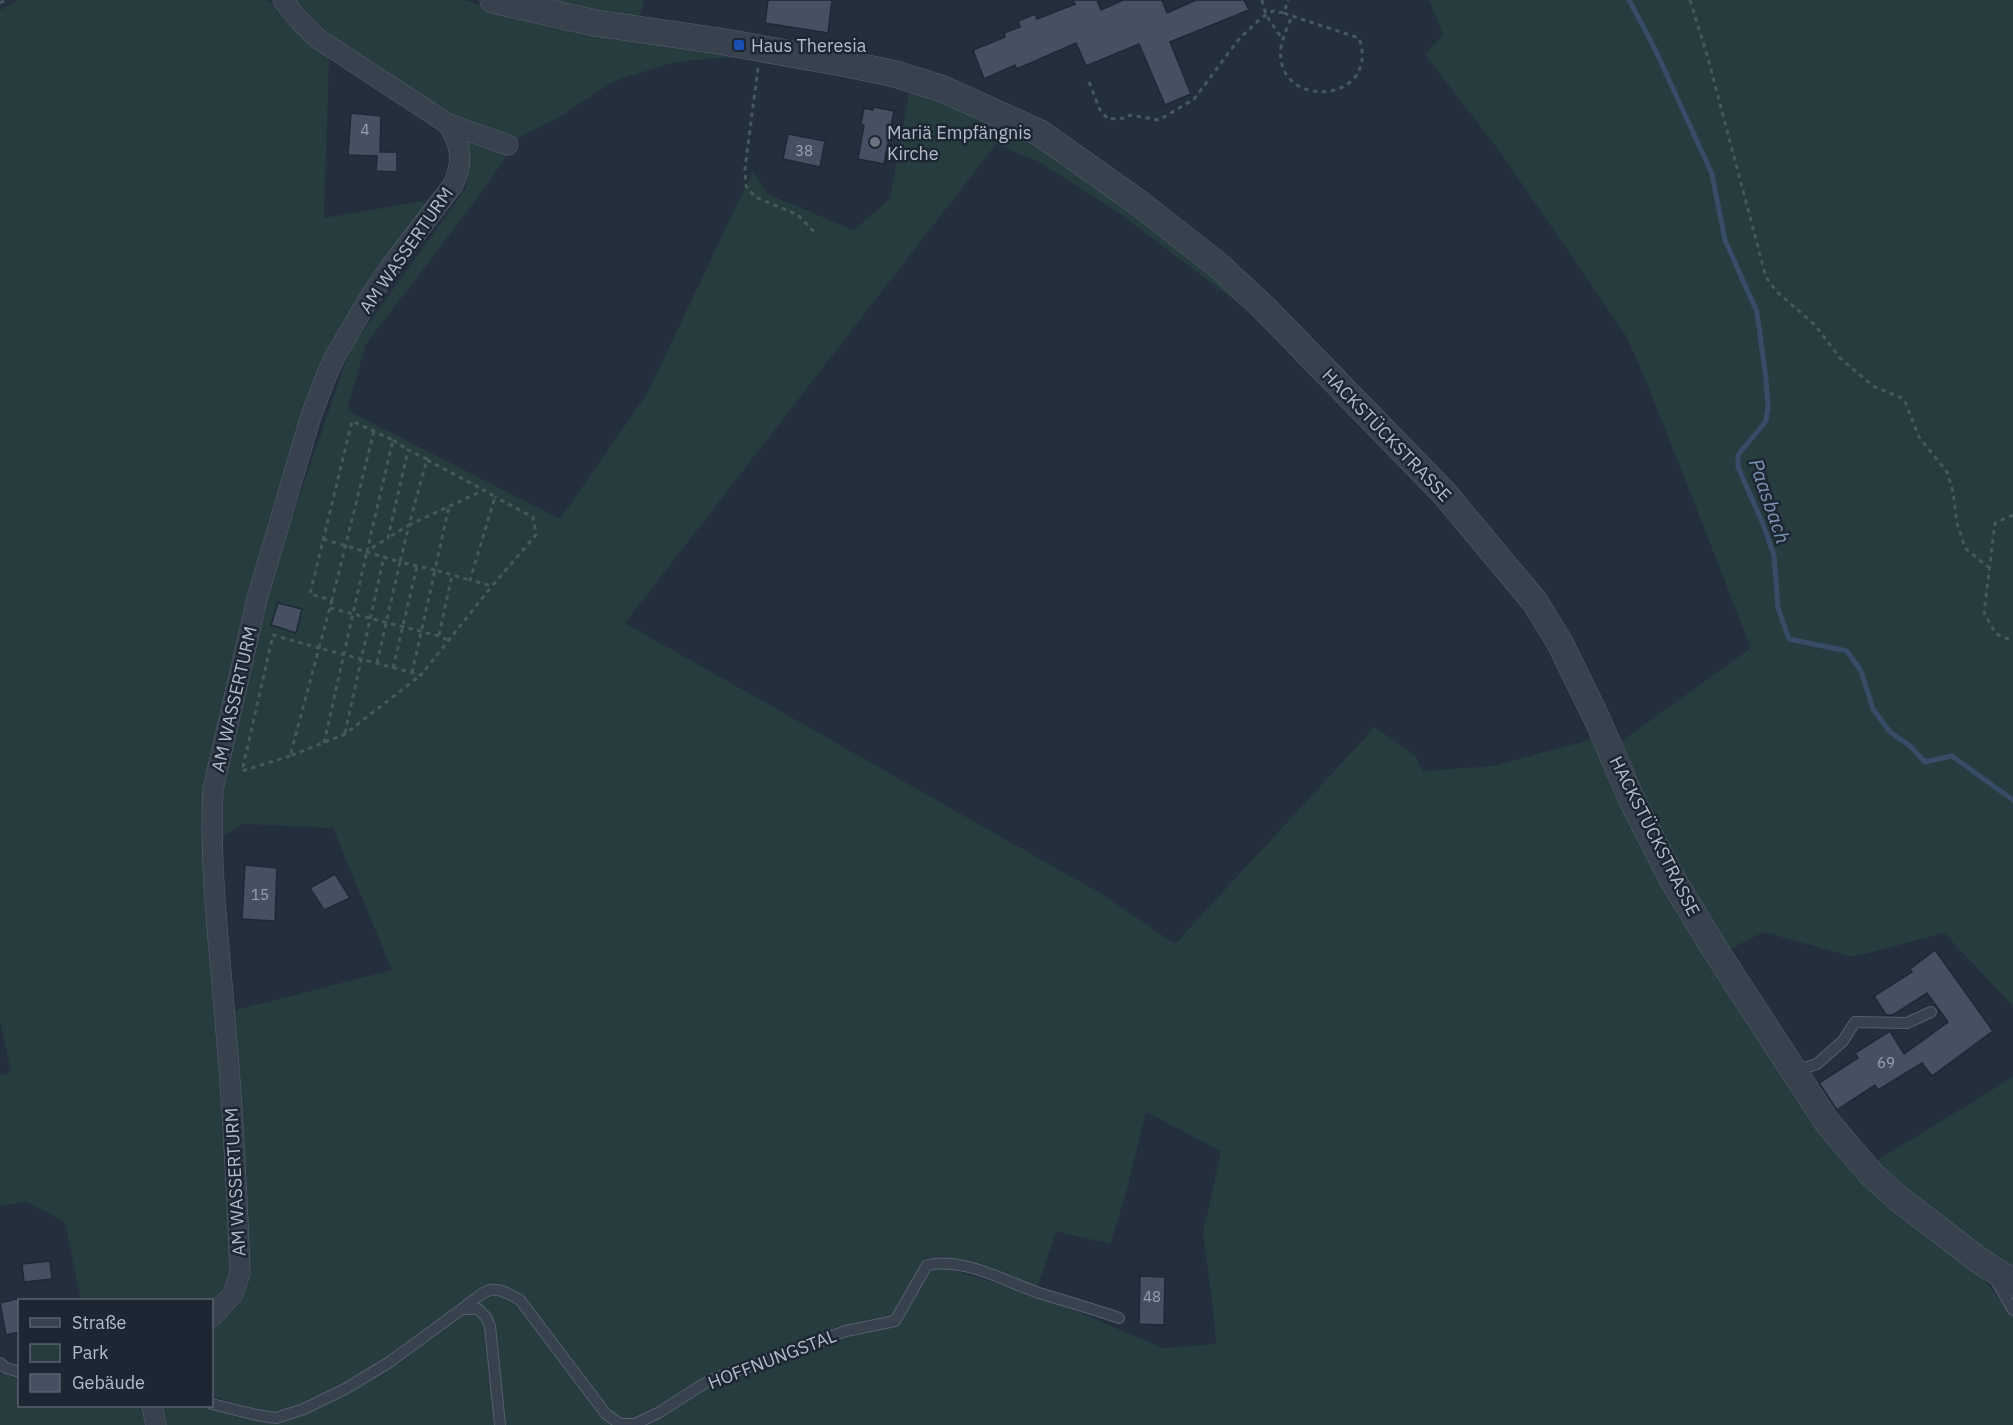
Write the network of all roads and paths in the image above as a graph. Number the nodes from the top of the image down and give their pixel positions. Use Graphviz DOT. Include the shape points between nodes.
graph roads {
  1 [pos="6,0"];
  2 [pos="283,0"];
  3 [pos="493,0"];
  4 [pos="1262,0"];
  5 [pos="1288,0"];
  6 [pos="1689,0"];
  7 [pos="0,3"];
  8 [pos="1284,14"];
  9 [pos="1266,15"];
  10 [pos="1292,16"];
  11 [pos="1283,40"];
  12 [pos="760,49"];
  13 [pos="1089,82"];
  14 [pos="448,124"];
  15 [pos="508,145"];
  16 [pos="816,234"];
  17 [pos="374,431"];
  18 [pos="393,440"];
  19 [pos="408,450"];
  20 [pos="427,460"];
  21 [pos="484,490"];
  22 [pos="495,497"];
  23 [pos="449,506"];
  24 [pos="2013,515"];
  25 [pos="409,525"];
  26 [pos="388,538"];
  27 [pos="323,539"];
  28 [pos="345,545"];
  29 [pos="366,551"];
  30 [pos="384,556"];
  31 [pos="400,562"];
  32 [pos="417,566"];
  33 [pos="1988,567"];
  34 [pos="435,570"];
  35 [pos="452,575"];
  36 [pos="470,580"];
  37 [pos="492,586"];
  38 [pos="332,600"];
  39 [pos="330,608"];
  40 [pos="352,613"];
  41 [pos="371,618"];
  42 [pos="387,623"];
  43 [pos="403,628"];
  44 [pos="421,631"];
  45 [pos="439,636"];
  46 [pos="448,640"];
  47 [pos="2013,641"];
  48 [pos="319,648"];
  49 [pos="343,655"];
  50 [pos="360,659"];
  51 [pos="377,663"];
  52 [pos="393,668"];
  53 [pos="412,673"];
  54 [pos="421,675"];
  55 [pos="345,734"];
  56 [pos="324,743"];
  57 [pos="290,756"];
  58 [pos="1931,1012"];
  59 [pos="1794,1071"];
  60 [pos="1980,1261"];
  61 [pos="2013,1282"];
  62 [pos="462,1309"];
  63 [pos="2013,1310"];
  64 [pos="213,1316"];
  65 [pos="1119,1317"];
  66 [pos="0,1364"];
  67 [pos="18,1371"];
  68 [pos="213,1404"];
  69 [pos="152,1407"];
  70 [pos="156,1425"];
  71 [pos="500,1425"];
  1 -- 7 [label="path"];
  2 -- 14 [label="street" via="317,38"];
  3 -- 12 [label="street, HACKSTÜCKSTRASSE" via="595,23"];
  4 -- 9 [label="path"];
  5 -- 8 [label="path"];
  6 -- 33 [label="path" via="1766,277 1776,291 1815,325 1840,358 1873,386 1904,399 1918,437 1947,472 1965,548"];
  8 -- 9 [label="path" via="1273,10"];
  8 -- 10 [label="path"];
  9 -- 11 [label="path"];
  9 -- 13 [label="path" via="1239,39 1194,99 1159,120 1130,115 1108,119 1100,110"];
  10 -- 11 [label="path"];
  10 -- 11 [label="path" via="1359,38 1364,51 1361,66 1340,89 1324,93 1307,90 1291,79 1283,66"];
  12 -- 16 [label="path" via="746,186 755,197 798,214"];
  12 -- 59 [label="street, HACKSTÜCKSTRASSE" via="895,74 943,89 1040,133 1139,203 1218,265 1265,309 1444,493 1536,602 1593,711 1671,877"];
  14 -- 15 [label="street"];
  14 -- 64 [label="street, AM WASSERTURM" via="460,154 453,185 368,300 336,355 311,416 257,599 213,789 216,912 240,1273 233,1294"];
  17 -- 18 [label="path"];
  17 -- 27 [label="path" via="352,421"];
  17 -- 28 [label="path"];
  18 -- 19 [label="path"];
  18 -- 29 [label="path"];
  19 -- 20 [label="path"];
  19 -- 26 [label="path"];
  20 -- 21 [label="path"];
  20 -- 25 [label="path"];
  21 -- 22 [label="path"];
  21 -- 23 [label="path"];
  22 -- 36 [label="path"];
  22 -- 37 [label="path" via="533,517 536,535"];
  23 -- 25 [label="path"];
  23 -- 34 [label="path"];
  24 -- 33 [label="path" via="1995,523"];
  25 -- 26 [label="path"];
  25 -- 31 [label="path"];
  26 -- 29 [label="path"];
  27 -- 28 [label="path"];
  27 -- 38 [label="path" via="310,594"];
  28 -- 29 [label="path"];
  28 -- 38 [label="path"];
  29 -- 30 [label="path"];
  29 -- 40 [label="path"];
  30 -- 31 [label="path"];
  30 -- 41 [label="path"];
  31 -- 32 [label="path"];
  31 -- 42 [label="path"];
  32 -- 34 [label="path"];
  32 -- 43 [label="path"];
  33 -- 47 [label="path" via="1984,613 1996,634"];
  34 -- 35 [label="path"];
  34 -- 44 [label="path"];
  35 -- 36 [label="path"];
  35 -- 45 [label="path"];
  36 -- 37 [label="path"];
  37 -- 46 [label="path"];
  38 -- 39 [label="path"];
  39 -- 40 [label="path"];
  39 -- 48 [label="path"];
  40 -- 41 [label="path"];
  40 -- 49 [label="path"];
  41 -- 42 [label="path"];
  41 -- 50 [label="path"];
  42 -- 43 [label="path"];
  42 -- 51 [label="path"];
  43 -- 44 [label="path"];
  43 -- 52 [label="path"];
  44 -- 45 [label="path"];
  44 -- 53 [label="path"];
  45 -- 46 [label="path"];
  46 -- 54 [label="path"];
  48 -- 49 [label="path"];
  48 -- 57 [label="path"];
  48 -- 57 [label="path" via="273,635 242,771"];
  49 -- 50 [label="path"];
  49 -- 56 [label="path"];
  50 -- 51 [label="path"];
  50 -- 55 [label="path"];
  51 -- 52 [label="path"];
  52 -- 53 [label="path"];
  53 -- 54 [label="path"];
  54 -- 55 [label="path"];
  55 -- 56 [label="path"];
  56 -- 57 [label="path"];
  58 -- 59 [label="lane" via="1907,1023 1855,1022 1843,1041 1817,1064"];
  59 -- 60 [label="street, HACKSTÜCKSTRASSE" via="1827,1122 1872,1175"];
  60 -- 61 [label="street, HACKSTÜCKSTRASSE"];
  60 -- 63 [label="lane, HACKSTÜCKSTRASSE" via="2001,1286"];
  62 -- 65 [label="lane, HOFFNUNGSTAL" via="489,1289 501,1289 520,1300 606,1414 620,1424 635,1424 658,1413 710,1380 846,1331 895,1322 927,1264 942,1262 971,1268"];
  62 -- 68 [label="lane" via="388,1363 304,1409 276,1418"];
  62 -- 71 [label="lane" via="478,1309 490,1326"];
  66 -- 67 [label="lane"];
  69 -- 70 [label="street"];
}
